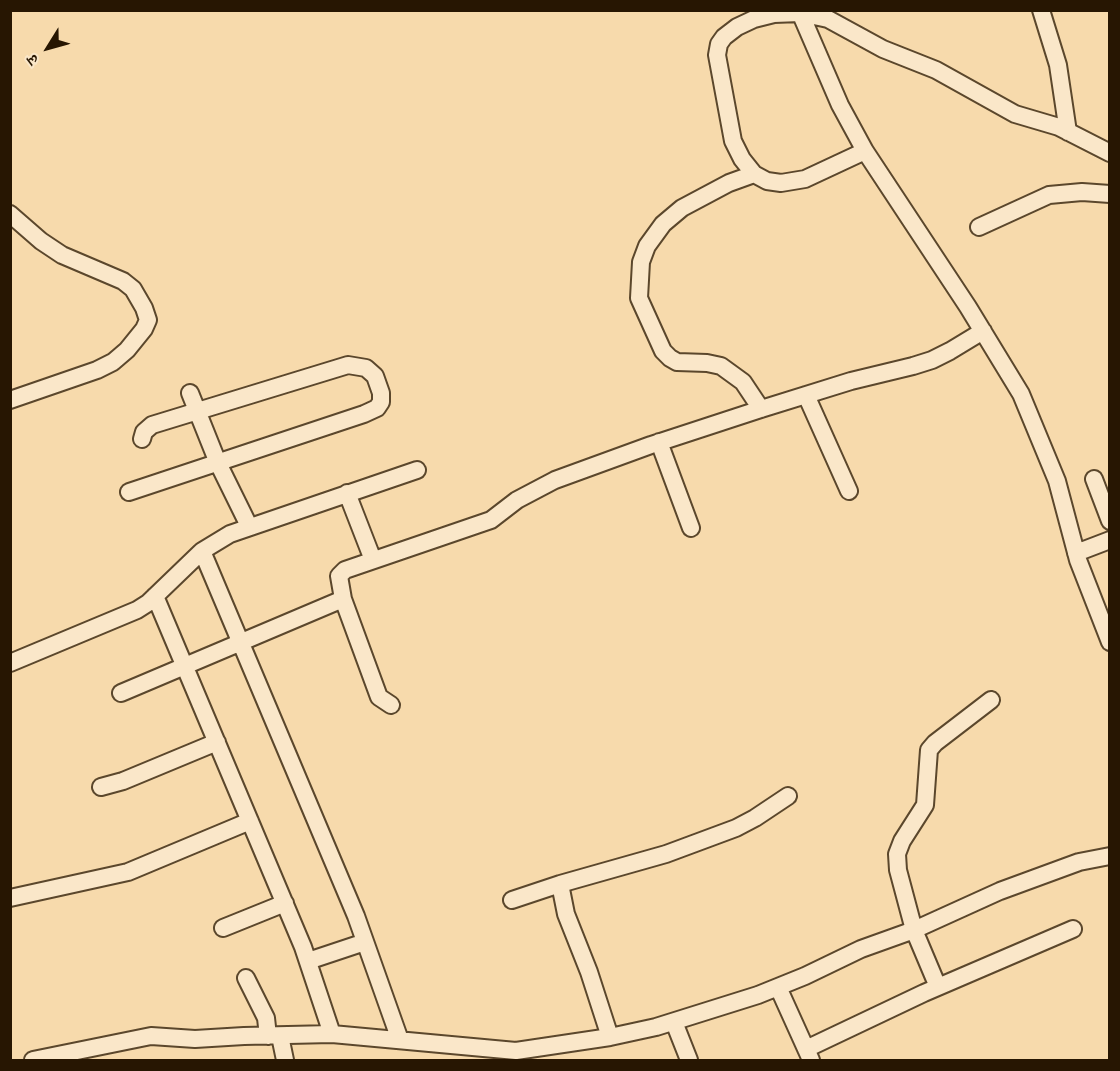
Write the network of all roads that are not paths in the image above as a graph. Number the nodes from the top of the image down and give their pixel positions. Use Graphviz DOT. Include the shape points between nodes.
graph roads {
  1 [pos="1041,10"];
  2 [pos="799,12"];
  3 [pos="833,15"];
  4 [pos="1068,132"];
  5 [pos="865,152"];
  6 [pos="1110,153"];
  7 [pos="754,174"];
  8 [pos="1110,194"];
  9 [pos="10,214"];
  10 [pos="979,227"];
  11 [pos="983,331"];
  12 [pos="190,393"];
  13 [pos="806,395"];
  14 [pos="10,400"];
  15 [pos="761,409"];
  16 [pos="198,411"];
  17 [pos="142,439"];
  18 [pos="659,442"];
  19 [pos="218,463"];
  20 [pos="417,470"];
  21 [pos="1094,479"];
  22 [pos="849,491"];
  23 [pos="129,492"];
  24 [pos="347,493"];
  25 [pos="1110,521"];
  26 [pos="249,526"];
  27 [pos="691,528"];
  28 [pos="1110,540"];
  29 [pos="202,551"];
  30 [pos="1076,553"];
  31 [pos="373,560"];
  32 [pos="155,596"];
  33 [pos="342,599"];
  34 [pos="241,641"];
  35 [pos="1110,642"];
  36 [pos="10,663"];
  37 [pos="185,666"];
  38 [pos="121,693"];
  39 [pos="991,700"];
  40 [pos="391,705"];
  41 [pos="217,742"];
  42 [pos="101,787"];
  43 [pos="788,796"];
  44 [pos="250,821"];
  45 [pos="1110,856"];
  46 [pos="560,884"];
  47 [pos="10,898"];
  48 [pos="512,900"];
  49 [pos="285,903"];
  50 [pos="223,928"];
  51 [pos="1073,929"];
  52 [pos="914,930"];
  53 [pos="365,942"];
  54 [pos="308,961"];
  55 [pos="246,978"];
  56 [pos="778,987"];
  57 [pos="938,987"];
  58 [pos="674,1022"];
  59 [pos="332,1034"];
  60 [pos="274,1036"];
  61 [pos="610,1037"];
  62 [pos="400,1040"];
  63 [pos="808,1055"];
  64 [pos="33,1060"];
  65 [pos="285,1060"];
  66 [pos="689,1060"];
  1 -- 4 [label="street" via="1058,65"];
  2 -- 3 [label="street"];
  2 -- 5 [label="street"];
  2 -- 7 [label="street" via="754,19 737,27 719,44 717,55 733,141"];
  3 -- 4 [label="street" via="883,49 936,70 1016,114"];
  4 -- 6 [label="street"];
  5 -- 7 [label="street" via="806,179 781,183"];
  5 -- 11 [label="street"];
  7 -- 15 [label="street" via="682,208 663,224 641,262 639,298 663,351 670,358 721,366 743,382"];
  8 -- 10 [label="street" via="1050,195"];
  9 -- 14 [label="street" via="62,255 123,281 133,289 148,320 127,350 113,362"];
  11 -- 13 [label="street" via="932,360"];
  11 -- 30 [label="street" via="1021,394 1057,481"];
  12 -- 16 [label="street"];
  13 -- 15 [label="street"];
  13 -- 22 [label="street"];
  15 -- 18 [label="street"];
  16 -- 17 [label="street" via="152,425"];
  16 -- 19 [label="street"];
  16 -- 19 [label="street" via="348,365 366,368 375,376 381,393 377,408"];
  18 -- 27 [label="street"];
  18 -- 31 [label="street" via="536,489 491,520"];
  19 -- 23 [label="street"];
  19 -- 26 [label="street"];
  20 -- 24 [label="street"];
  21 -- 25 [label="street"];
  24 -- 26 [label="street"];
  24 -- 31 [label="street"];
  26 -- 29 [label="street"];
  28 -- 30 [label="street"];
  29 -- 32 [label="street"];
  29 -- 34 [label="street"];
  30 -- 35 [label="street"];
  31 -- 33 [label="street" via="339,576"];
  32 -- 36 [label="street" via="137,610"];
  32 -- 37 [label="street"];
  33 -- 34 [label="street"];
  33 -- 40 [label="street" via="379,698"];
  34 -- 37 [label="street"];
  34 -- 53 [label="street"];
  37 -- 38 [label="street"];
  37 -- 41 [label="street"];
  39 -- 52 [label="street" via="929,750 925,805 897,854"];
  41 -- 42 [label="street"];
  41 -- 44 [label="street"];
  43 -- 46 [label="street" via="736,828 666,854"];
  44 -- 47 [label="street" via="128,872"];
  44 -- 49 [label="street"];
  45 -- 52 [label="street" via="1078,862 1009,887"];
  46 -- 48 [label="street"];
  46 -- 61 [label="street" via="566,914"];
  49 -- 50 [label="street"];
  49 -- 54 [label="street"];
  51 -- 57 [label="street"];
  52 -- 56 [label="street"];
  52 -- 57 [label="street"];
  53 -- 54 [label="street"];
  53 -- 62 [label="street"];
  54 -- 59 [label="street"];
  55 -- 60 [label="street"];
  56 -- 58 [label="street"];
  56 -- 63 [label="street"];
  57 -- 63 [label="street"];
  58 -- 61 [label="street"];
  58 -- 66 [label="street"];
  59 -- 60 [label="street"];
  59 -- 62 [label="street"];
  60 -- 64 [label="street" via="151,1036"];
  60 -- 65 [label="street"];
  61 -- 62 [label="street" via="516,1051"];
}
